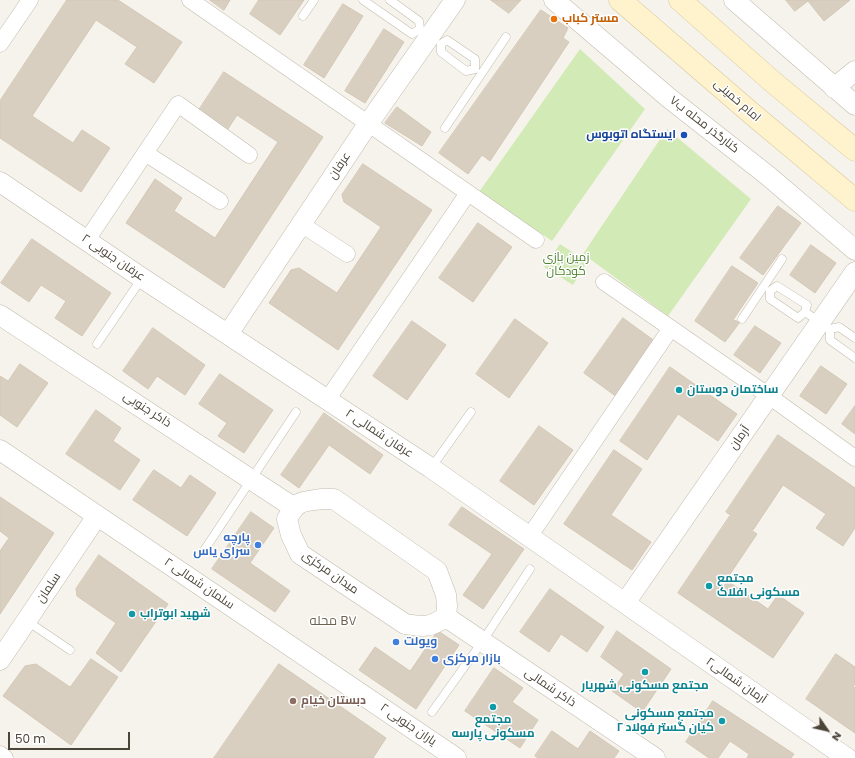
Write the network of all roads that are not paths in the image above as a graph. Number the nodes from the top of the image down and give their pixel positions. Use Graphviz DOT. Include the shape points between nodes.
graph roads {
  1 [pos="30,0"];
  2 [pos="190,0"];
  3 [pos="314,0"];
  4 [pos="363,0"];
  5 [pos="390,0"];
  6 [pos="455,0"];
  7 [pos="554,0"];
  8 [pos="620,0"];
  9 [pos="680,0"];
  10 [pos="734,0"];
  11 [pos="303,16"];
  12 [pos="430,37"];
  13 [pos="506,37"];
  14 [pos="0,44"];
  15 [pos="478,71"];
  16 [pos="855,71"];
  17 [pos="834,88"];
  18 [pos="855,105"];
  19 [pos="368,124"];
  20 [pos="445,128"];
  21 [pos="855,150"];
  22 [pos="145,153"];
  23 [pos="249,154"];
  24 [pos="0,182"];
  25 [pos="468,193"];
  26 [pos="855,200"];
  27 [pos="220,201"];
  28 [pos="301,224"];
  29 [pos="87,240"];
  30 [pos="536,240"];
  31 [pos="855,250"];
  32 [pos="347,254"];
  33 [pos="782,259"];
  34 [pos="855,272"];
  35 [pos="142,278"];
  36 [pos="604,282"];
  37 [pos="767,288"];
  38 [pos="0,315"];
  39 [pos="742,319"];
  40 [pos="818,321"];
  41 [pos="670,328"];
  42 [pos="228,334"];
  43 [pos="855,338"];
  44 [pos="97,344"];
  45 [pos="855,358"];
  46 [pos="769,396"];
  47 [pos="327,400"];
  48 [pos="296,412"];
  49 [pos="471,412"];
  50 [pos="0,450"];
  51 [pos="855,458"];
  52 [pos="431,468"];
  53 [pos="251,479"];
  54 [pos="293,507"];
  55 [pos="97,516"];
  56 [pos="530,537"];
  57 [pos="205,549"];
  58 [pos="530,569"];
  59 [pos="625,603"];
  60 [pos="446,617"];
  61 [pos="26,621"];
  62 [pos="482,642"];
  63 [pos="70,650"];
  64 [pos="300,653"];
  65 [pos="0,660"];
  66 [pos="432,712"];
  67 [pos="0,754"];
  68 [pos="5,758"];
  69 [pos="456,758"];
  70 [pos="655,758"];
  71 [pos="847,758"];
  1 -- 14 [label="street"];
  2 -- 19 [label="street"];
  3 -- 11 [label="lane"];
  4 -- 12 [label="lane" via="412,34"];
  5 -- 12 [label="lane" via="419,21"];
  6 -- 12 [label="street, عرفان"];
  7 -- 31 [label="street, کنارگذر محله ب۷"];
  8 -- 26 [label="main road, امام خمینی"];
  9 -- 21 [label="main road"];
  10 -- 17 [label="street"];
  12 -- 15 [label="lane" via="441,52 466,71"];
  12 -- 15 [label="lane" via="447,40 475,59"];
  12 -- 19 [label="street, عرفان"];
  13 -- 15 [label="lane"];
  15 -- 20 [label="lane"];
  16 -- 17 [label="street"];
  17 -- 18 [label="street"];
  19 -- 25 [label="street"];
  19 -- 28 [label="street, عرفان"];
  22 -- 23 [label="street" via="178,104"];
  22 -- 27 [label="street"];
  22 -- 29 [label="street"];
  24 -- 29 [label="street, عرفان جنوبی ۲"];
  25 -- 30 [label="street"];
  25 -- 47 [label="street"];
  28 -- 32 [label="street"];
  28 -- 42 [label="street, عرفان"];
  29 -- 35 [label="street, عرفان جنوبی ۲"];
  33 -- 37 [label="lane"];
  34 -- 40 [label="street, آرمان"];
  35 -- 42 [label="street, عرفان جنوبی ۲"];
  35 -- 44 [label="lane"];
  36 -- 41 [label="street"];
  37 -- 39 [label="lane"];
  37 -- 40 [label="lane" via="777,286 807,305"];
  37 -- 40 [label="lane" via="770,299 798,318"];
  38 -- 53 [label="street, ذاکر جنوبی"];
  40 -- 43 [label="lane" via="839,327"];
  40 -- 45 [label="lane" via="830,340"];
  40 -- 46 [label="street, آرمان"];
  41 -- 46 [label="street"];
  41 -- 56 [label="street"];
  42 -- 47 [label="street, عرفان شمالی ۲"];
  46 -- 51 [label="street"];
  46 -- 59 [label="street, آرمان"];
  47 -- 52 [label="street, عرفان شمالی ۲"];
  48 -- 53 [label="lane"];
  49 -- 52 [label="lane"];
  50 -- 55 [label="street, سلمان شمالی ۲"];
  52 -- 56 [label="street, عرفان شمالی ۲"];
  53 -- 54 [label="street, ذاکر جنوبی"];
  53 -- 57 [label="lane"];
  54 -- 60 [label="street" via="301,501 334,499 437,571 446,595"];
  54 -- 60 [label="street, میدان مرکزی" via="287,518 291,536 300,554 404,624 433,625"];
  55 -- 61 [label="street, سلمان"];
  55 -- 64 [label="street, سلمان شمالی ۲"];
  56 -- 59 [label="street, آرمان شمالی۲"];
  58 -- 62 [label="lane"];
  59 -- 71 [label="street, آرمان شمالی۲"];
  60 -- 62 [label="street, ذاکر شمالی"];
  61 -- 63 [label="lane"];
  61 -- 65 [label="street, سلمان"];
  62 -- 66 [label="lane"];
  62 -- 70 [label="street, ذاکر شمالی"];
  64 -- 69 [label="street, یاران جنوبی ۲"];
  67 -- 68 [label="street"];
}
